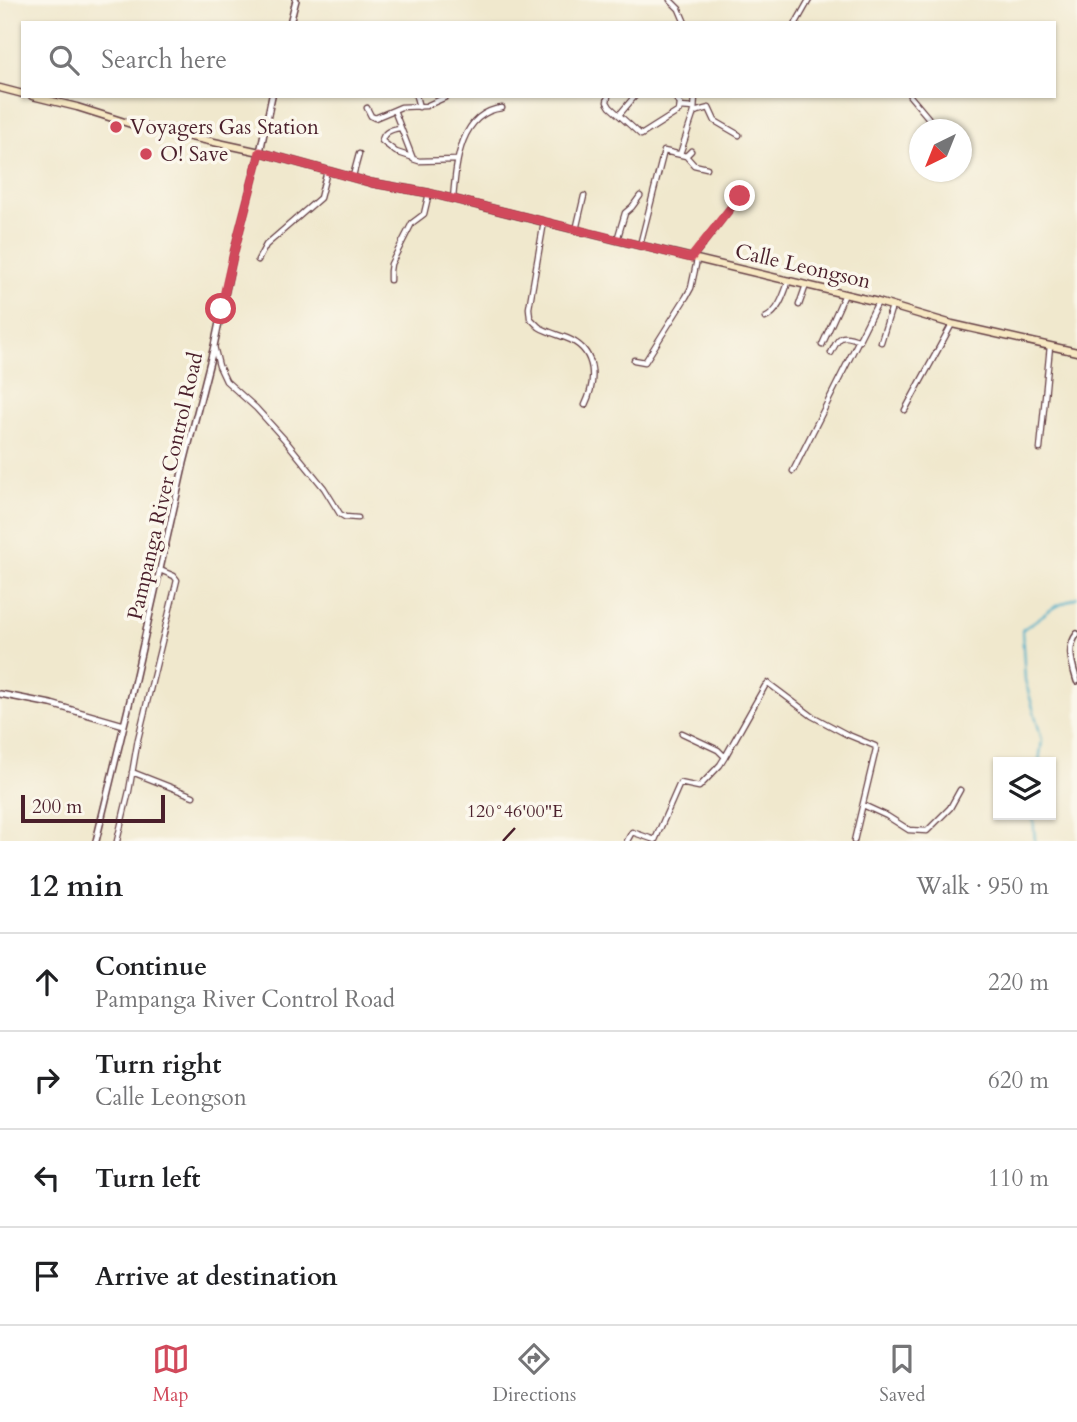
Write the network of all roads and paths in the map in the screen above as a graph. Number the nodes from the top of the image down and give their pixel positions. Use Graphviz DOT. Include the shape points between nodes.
graph roads {
  1 [pos="296,0"];
  2 [pos="670,0"];
  3 [pos="809,0"];
  4 [pos="291,21"];
  5 [pos="684,21"];
  6 [pos="797,21"];
  7 [pos="0,88"];
  8 [pos="21,93"];
  9 [pos="40,98"];
  10 [pos="272,98"];
  11 [pos="417,98"];
  12 [pos="444,98"];
  13 [pos="608,98"];
  14 [pos="633,98"];
  15 [pos="675,98"];
  16 [pos="695,98"];
  17 [pos="912,98"];
  18 [pos="419,107"];
  19 [pos="680,107"];
  20 [pos="367,108"];
  21 [pos="502,108"];
  22 [pos="394,110"];
  23 [pos="694,110"];
  24 [pos="619,115"];
  25 [pos="929,119"];
  26 [pos="400,128"];
  27 [pos="739,135"];
  28 [pos="691,151"];
  29 [pos="260,152"];
  30 [pos="359,155"];
  31 [pos="683,155"];
  32 [pos="412,157"];
  33 [pos="456,160"];
  34 [pos="707,168"];
  35 [pos="327,171"];
  36 [pos="353,176"];
  37 [pos="429,193"];
  38 [pos="584,196"];
  39 [pos="639,196"];
  40 [pos="740,196"];
  41 [pos="453,199"];
  42 [pos="544,222"];
  43 [pos="576,231"];
  44 [pos="617,240"];
  45 [pos="640,246"];
  46 [pos="694,259"];
  47 [pos="258,260"];
  48 [pos="390,280"];
  49 [pos="789,281"];
  50 [pos="806,284"];
  51 [pos="845,294"];
  52 [pos="878,302"];
  53 [pos="799,305"];
  54 [pos="892,306"];
  55 [pos="765,318"];
  56 [pos="952,324"];
  57 [pos="860,341"];
  58 [pos="881,342"];
  59 [pos="214,345"];
  60 [pos="822,345"];
  61 [pos="1050,345"];
  62 [pos="1076,351"];
  63 [pos="831,353"];
  64 [pos="634,360"];
  65 [pos="1077,360"];
  66 [pos="585,405"];
  67 [pos="905,410"];
  68 [pos="1040,449"];
  69 [pos="793,471"];
  70 [pos="358,518"];
  71 [pos="160,570"];
  72 [pos="1077,634"];
  73 [pos="1077,681"];
  74 [pos="0,694"];
  75 [pos="124,725"];
  76 [pos="682,733"];
  77 [pos="724,757"];
  78 [pos="132,772"];
  79 [pos="960,790"];
  80 [pos="193,796"];
  81 [pos="863,805"];
  82 [pos="96,841"];
  83 [pos="117,841"];
  84 [pos="627,841"];
  85 [pos="854,841"];
  1 -- 4 [label="street"];
  2 -- 5 [label="street"];
  3 -- 6 [label="street"];
  7 -- 8 [label="main road"];
  9 -- 29 [label="main road, Calle Leongson" via="131,124"];
  10 -- 29 [label="street, Pampanga River Control Road"];
  11 -- 18 [label="street"];
  12 -- 18 [label="street"];
  13 -- 24 [label="street"];
  14 -- 24 [label="street"];
  15 -- 19 [label="street"];
  16 -- 23 [label="street"];
  17 -- 25 [label="street"];
  18 -- 22 [label="street"];
  19 -- 23 [label="street"];
  19 -- 24 [label="street" via="678,113 641,135"];
  20 -- 22 [label="street" via="375,118"];
  21 -- 33 [label="street" via="486,112 475,122"];
  22 -- 26 [label="street"];
  23 -- 27 [label="street" via="709,108 715,121"];
  23 -- 31 [label="street"];
  26 -- 32 [label="street"];
  26 -- 32 [label="street" via="384,134 382,141"];
  28 -- 31 [label="street"];
  29 -- 35 [label="main road, Calle Leongson"];
  29 -- 59 [label="street, Pampanga River Control Road"];
  30 -- 36 [label="street"];
  31 -- 34 [label="street"];
  31 -- 45 [label="street" via="664,151"];
  32 -- 33 [label="street" via="419,161"];
  33 -- 41 [label="street"];
  35 -- 36 [label="main road, Calle Leongson"];
  35 -- 47 [label="street" via="320,198 266,245"];
  36 -- 37 [label="main road, Calle Leongson"];
  37 -- 41 [label="main road, Calle Leongson"];
  37 -- 48 [label="street" via="424,214 412,223 391,264"];
  38 -- 43 [label="street"];
  39 -- 44 [label="street" via="624,214"];
  40 -- 46 [label="street"];
  41 -- 42 [label="main road, Calle Leongson"];
  42 -- 43 [label="main road, Calle Leongson"];
  42 -- 66 [label="street" via="530,318 539,327 573,341 590,359 593,386"];
  43 -- 44 [label="main road, Calle Leongson"];
  44 -- 45 [label="main road, Calle Leongson"];
  45 -- 46 [label="main road, Calle Leongson"];
  46 -- 49 [label="main road, Calle Leongson"];
  46 -- 64 [label="street" via="691,288 681,306 645,362"];
  49 -- 50 [label="main road, Calle Leongson"];
  49 -- 55 [label="street" via="774,313"];
  50 -- 51 [label="main road, Calle Leongson"];
  50 -- 53 [label="street"];
  51 -- 52 [label="main road, Calle Leongson"];
  51 -- 60 [label="street"];
  52 -- 54 [label="main road, Calle Leongson"];
  52 -- 57 [label="street"];
  54 -- 56 [label="main road, Calle Leongson"];
  54 -- 58 [label="street"];
  56 -- 61 [label="main road, Calle Leongson"];
  56 -- 67 [label="street"];
  57 -- 63 [label="street" via="842,337"];
  57 -- 69 [label="street"];
  59 -- 70 [label="street" via="226,381 285,440 340,514"];
  59 -- 71 [label="street, Pampanga River Control Road"];
  61 -- 62 [label="main road, Calle Leongson"];
  61 -- 68 [label="street"];
  62 -- 65 [label="street"];
  71 -- 75 [label="street, Pampanga River Control Road"];
  71 -- 78 [label="street" via="177,580"];
  72 -- 73 [label="street" via="1070,647"];
  74 -- 75 [label="street"];
  75 -- 82 [label="street, Pampanga River Control Road"];
  76 -- 77 [label="street"];
  77 -- 81 [label="street" via="765,686 771,684 812,716 876,747"];
  77 -- 84 [label="street" via="699,787 680,783 655,840 632,832"];
  78 -- 80 [label="street"];
  78 -- 83 [label="street"];
  79 -- 81 [label="street" via="927,831 909,830"];
  81 -- 85 [label="street"];
}
